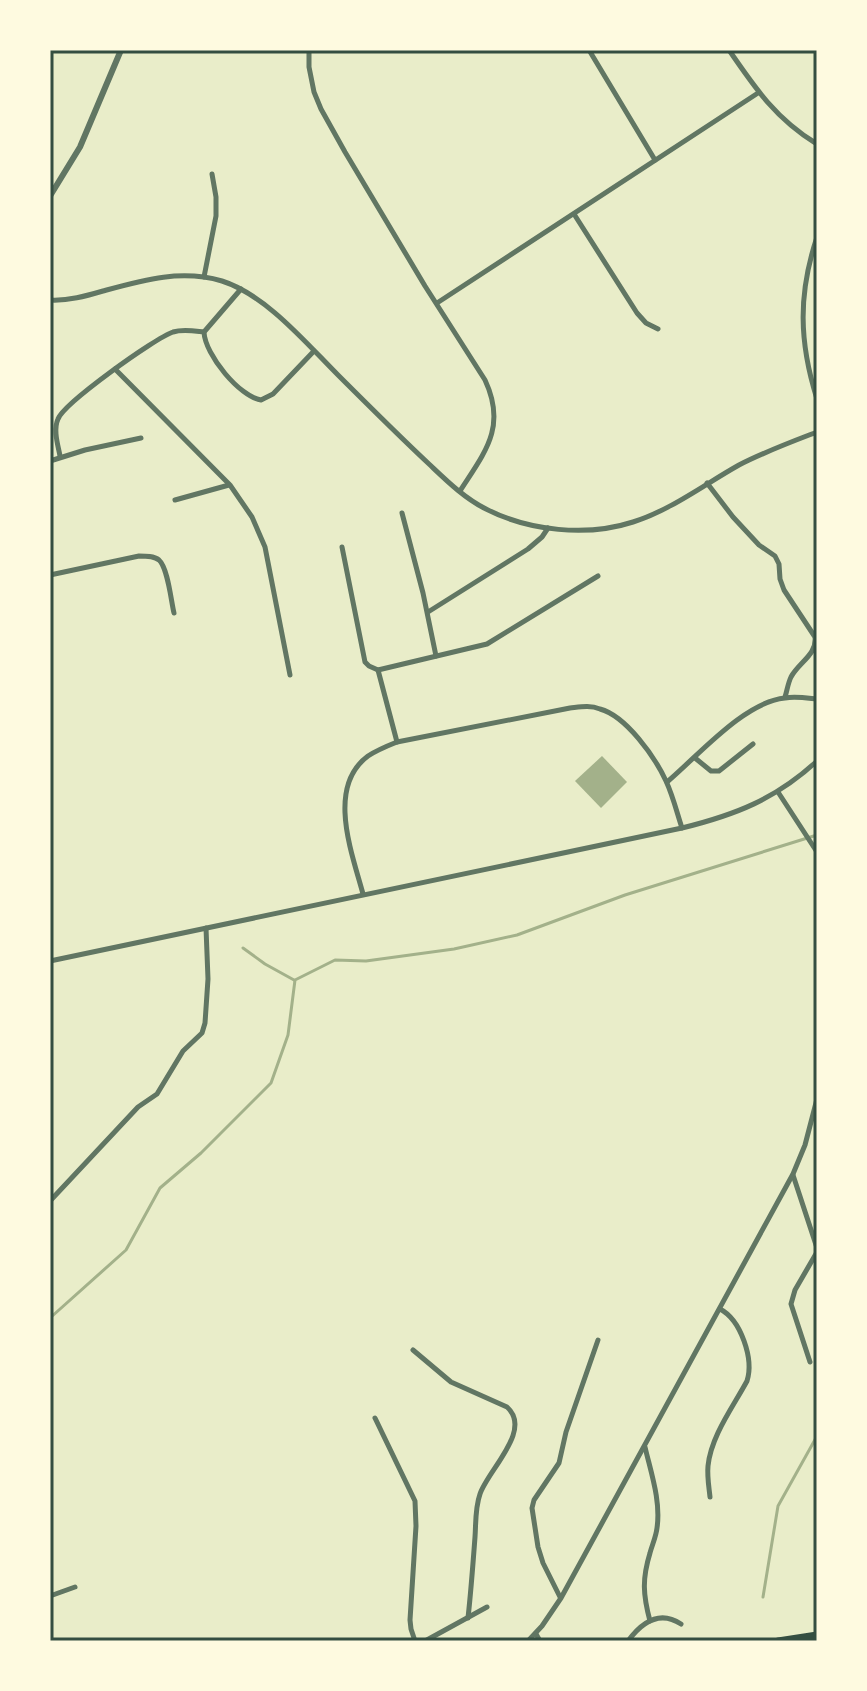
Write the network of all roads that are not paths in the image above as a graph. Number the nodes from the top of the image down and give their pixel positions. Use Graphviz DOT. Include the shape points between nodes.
graph roads {
  1 [pos="121,50"];
  2 [pos="309,50"];
  3 [pos="589,50"];
  4 [pos="729,50"];
  5 [pos="758,93"];
  6 [pos="817,144"];
  7 [pos="655,160"];
  8 [pos="212,174"];
  9 [pos="50,196"];
  10 [pos="574,214"];
  11 [pos="817,237"];
  12 [pos="204,277"];
  13 [pos="241,289"];
  14 [pos="50,300"];
  15 [pos="437,303"];
  16 [pos="658,329"];
  17 [pos="204,332"];
  18 [pos="314,351"];
  19 [pos="115,369"];
  20 [pos="817,399"];
  21 [pos="817,432"];
  22 [pos="141,438"];
  23 [pos="60,456"];
  24 [pos="50,461"];
  25 [pos="707,483"];
  26 [pos="230,485"];
  27 [pos="460,491"];
  28 [pos="175,500"];
  29 [pos="402,513"];
  30 [pos="548,528"];
  31 [pos="342,547"];
  32 [pos="50,575"];
  33 [pos="598,576"];
  34 [pos="428,612"];
  35 [pos="174,613"];
  36 [pos="436,656"];
  37 [pos="378,670"];
  38 [pos="290,675"];
  39 [pos="785,697"];
  40 [pos="817,699"];
  41 [pos="397,742"];
  42 [pos="753,744"];
  43 [pos="695,758"];
  44 [pos="817,761"];
  45 [pos="667,782"];
  46 [pos="778,792"];
  47 [pos="682,828"];
  48 [pos="817,852"];
  49 [pos="363,894"];
  50 [pos="206,928"];
  51 [pos="50,961"];
  52 [pos="817,1099"];
  53 [pos="793,1174"];
  54 [pos="50,1201"];
  55 [pos="817,1250"];
  56 [pos="720,1309"];
  57 [pos="598,1340"];
  58 [pos="413,1350"];
  59 [pos="810,1362"];
  60 [pos="375,1418"];
  61 [pos="644,1446"];
  62 [pos="710,1497"];
  63 [pos="75,1587"];
  64 [pos="50,1596"];
  65 [pos="561,1598"];
  66 [pos="487,1607"];
  67 [pos="468,1618"];
  68 [pos="650,1621"];
  69 [pos="681,1624"];
  70 [pos="536,1634"];
  71 [pos="817,1635"];
  72 [pos="415,1641"];
  73 [pos="425,1641"];
  74 [pos="528,1641"];
  75 [pos="540,1641"];
  76 [pos="628,1641"];
  77 [pos="778,1641"];
  1 -- 9 [label="street" via="80,147"];
  2 -- 15 [label="street" via="321,109"];
  3 -- 7 [label="street"];
  4 -- 5 [label="street"];
  5 -- 6 [label="street"];
  5 -- 7 [label="street"];
  7 -- 10 [label="street"];
  8 -- 12 [label="street" via="216,216"];
  10 -- 15 [label="street"];
  10 -- 16 [label="street" via="637,313"];
  11 -- 20 [label="street" via="802,314"];
  12 -- 13 [label="street"];
  12 -- 14 [label="street" via="165,276"];
  13 -- 17 [label="street"];
  13 -- 18 [label="street"];
  15 -- 27 [label="street" via="485,380 495,413 485,451"];
  17 -- 18 [label="street" via="216,363 257,400 273,394"];
  17 -- 19 [label="street" via="169,333"];
  18 -- 27 [label="street"];
  19 -- 23 [label="street" via="61,411 56,422"];
  19 -- 26 [label="street"];
  21 -- 25 [label="street"];
  22 -- 23 [label="street"];
  23 -- 24 [label="street"];
  25 -- 30 [label="street" via="634,522 594,529"];
  25 -- 39 [label="street" via="759,545 775,556 789,599 815,637 812,654 790,679"];
  26 -- 28 [label="street"];
  26 -- 38 [label="street" via="265,547"];
  27 -- 30 [label="street" via="487,510"];
  29 -- 34 [label="street"];
  30 -- 34 [label="street" via="528,549"];
  31 -- 37 [label="street" via="365,662"];
  32 -- 35 [label="street" via="149,556 164,567"];
  33 -- 36 [label="street" via="487,644"];
  34 -- 36 [label="street"];
  36 -- 37 [label="street"];
  37 -- 41 [label="street"];
  39 -- 40 [label="street"];
  39 -- 43 [label="street" via="745,715"];
  41 -- 45 [label="street" via="592,707 623,722"];
  41 -- 49 [label="street" via="367,757 346,789 348,835"];
  42 -- 43 [label="street" via="719,771"];
  43 -- 45 [label="street"];
  44 -- 46 [label="street"];
  45 -- 47 [label="street"];
  46 -- 47 [label="street" via="737,813"];
  46 -- 48 [label="street"];
  47 -- 49 [label="street"];
  49 -- 50 [label="street"];
  50 -- 51 [label="street"];
  50 -- 54 [label="street" via="202,1033 183,1051 157,1094 138,1107"];
  52 -- 53 [label="street"];
  53 -- 55 [label="street"];
  53 -- 56 [label="street"];
  55 -- 59 [label="street" via="791,1304"];
  56 -- 61 [label="street"];
  56 -- 62 [label="street" via="738,1328 750,1370 710,1453"];
  57 -- 65 [label="street" via="559,1463 532,1508 543,1563"];
  58 -- 67 [label="street" via="451,1382 507,1407 515,1419 510,1445 477,1504"];
  60 -- 72 [label="street" via="415,1501 410,1620"];
  61 -- 65 [label="street"];
  61 -- 68 [label="street" via="658,1512 643,1582"];
  63 -- 64 [label="street"];
  65 -- 70 [label="street"];
  66 -- 67 [label="street"];
  67 -- 73 [label="street"];
  68 -- 69 [label="street" via="667,1616"];
  68 -- 76 [label="street"];
  70 -- 74 [label="street"];
  70 -- 75 [label="street"];
  71 -- 77 [label="main road"];
}
